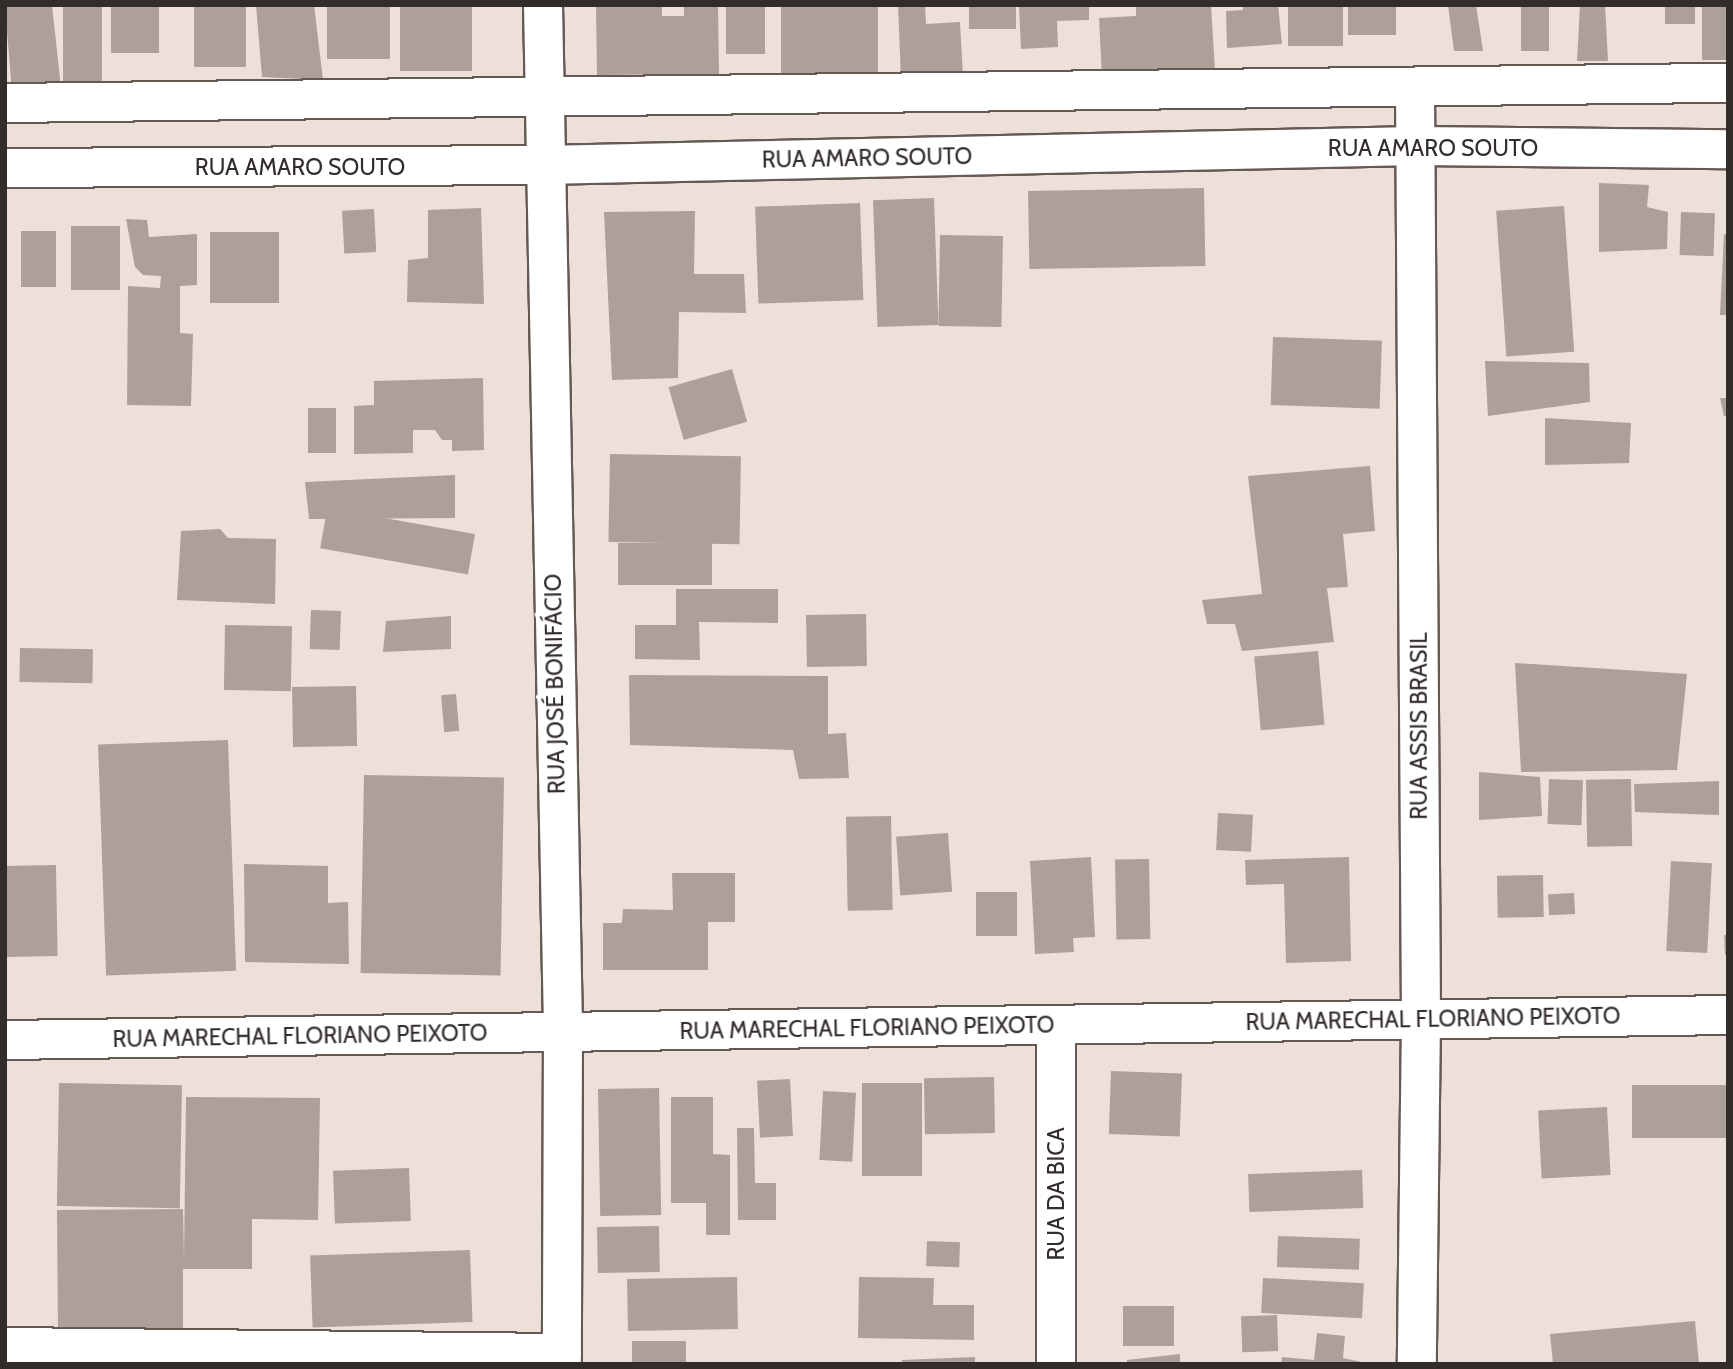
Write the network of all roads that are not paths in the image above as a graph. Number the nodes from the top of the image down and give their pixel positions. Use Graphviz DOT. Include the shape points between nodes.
graph roads {
  1 [pos="543,5"];
  2 [pos="1728,83"];
  3 [pos="1415,88"];
  4 [pos="545,96"];
  5 [pos="5,103"];
  6 [pos="1416,146"];
  7 [pos="1728,149"];
  8 [pos="543,165"];
  9 [pos="5,169"];
  10 [pos="1728,1015"];
  11 [pos="1421,1019"];
  12 [pos="1056,1025"];
  13 [pos="563,1032"];
  14 [pos="5,1040"];
  15 [pos="5,1347"];
  16 [pos="562,1358"];
  17 [pos="1056,1364"];
  18 [pos="1417,1364"];
  1 -- 4 [label="street, RUA JOSÉ BONIFÁCIO"];
  2 -- 3 [label="street"];
  3 -- 4 [label="street"];
  3 -- 6 [label="street, RUA ASSIS BRASIL"];
  4 -- 5 [label="street"];
  4 -- 8 [label="street, RUA JOSÉ BONIFÁCIO"];
  6 -- 7 [label="street, RUA AMARO SOUTO"];
  6 -- 8 [label="street, RUA AMARO SOUTO"];
  6 -- 11 [label="street, RUA ASSIS BRASIL"];
  8 -- 9 [label="street, RUA AMARO SOUTO"];
  8 -- 13 [label="street, RUA JOSÉ BONIFÁCIO"];
  10 -- 11 [label="street, RUA MARECHAL FLORIANO PEIXOTO"];
  11 -- 12 [label="street, RUA MARECHAL FLORIANO PEIXOTO"];
  11 -- 18 [label="street, RUA ASSIS BRASIL"];
  12 -- 13 [label="street, RUA MARECHAL FLORIANO PEIXOTO"];
  12 -- 17 [label="street, RUA DA BICA"];
  13 -- 14 [label="street, RUA MARECHAL FLORIANO PEIXOTO"];
  13 -- 16 [label="street, RUA JOSÉ BONIFÁCIO"];
  15 -- 16 [label="street"];
}
